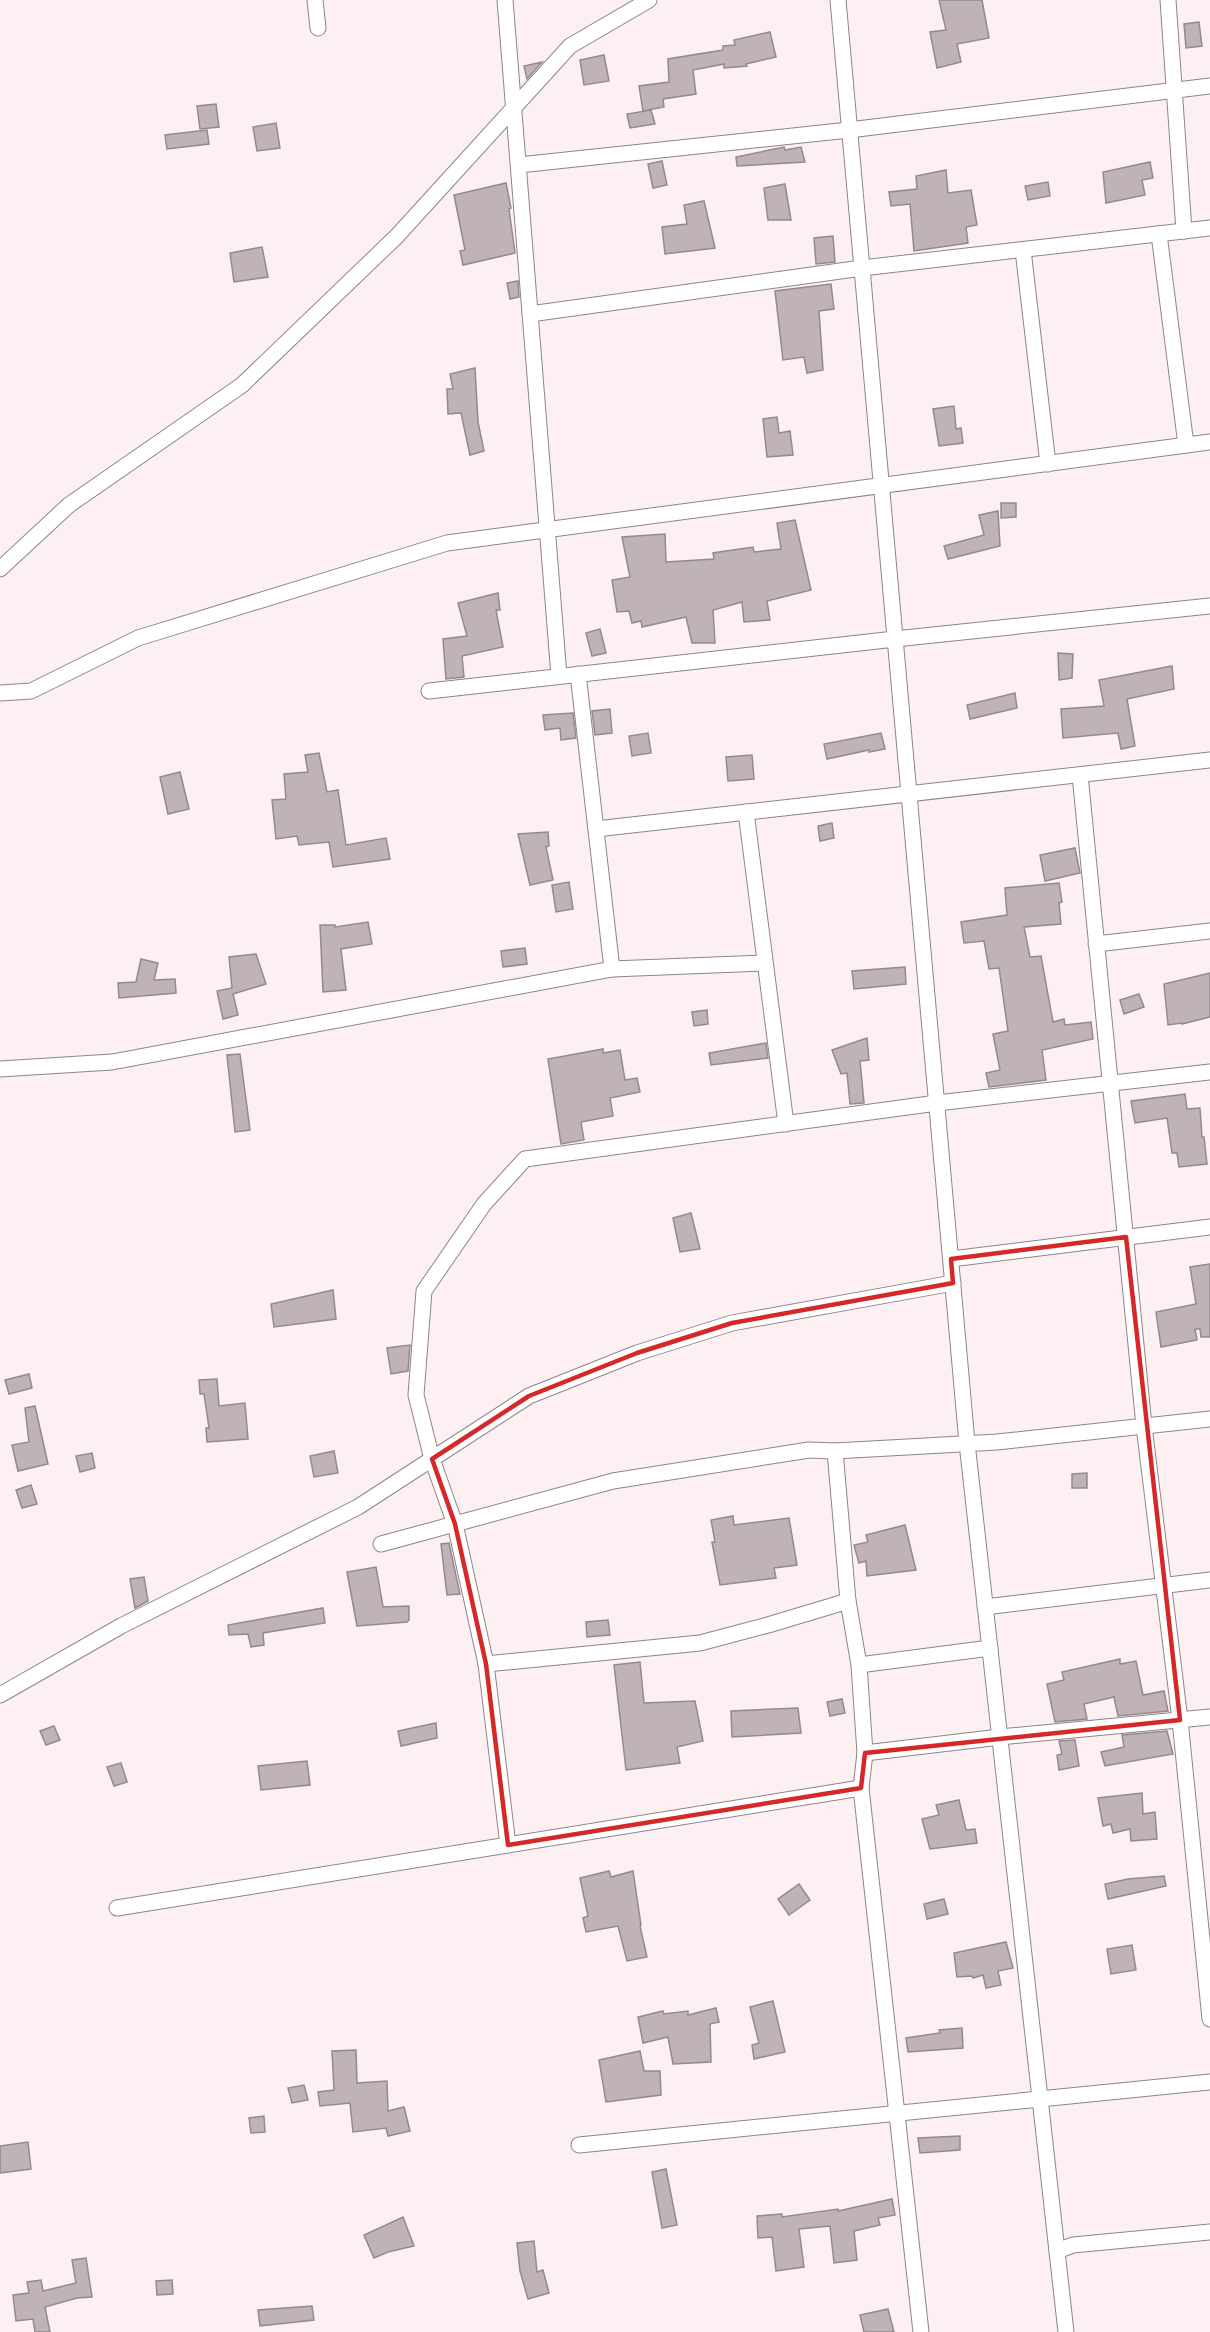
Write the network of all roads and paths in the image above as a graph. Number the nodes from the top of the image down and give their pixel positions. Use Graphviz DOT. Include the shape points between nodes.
graph roads {
  1 [pos="315,0"];
  2 [pos="505,0"];
  3 [pos="649,0"];
  4 [pos="838,0"];
  5 [pos="1168,0"];
  6 [pos="318,28"];
  7 [pos="1210,86"];
  8 [pos="1174,91"];
  9 [pos="515,107"];
  10 [pos="849,129"];
  11 [pos="519,165"];
  12 [pos="1210,228"];
  13 [pos="1184,231"];
  14 [pos="1159,234"];
  15 [pos="1023,250"];
  16 [pos="862,268"];
  17 [pos="530,314"];
  18 [pos="1210,442"];
  19 [pos="1186,445"];
  20 [pos="1210,449"];
  21 [pos="1048,464"];
  22 [pos="881,486"];
  23 [pos="547,530"];
  24 [pos="0,569"];
  25 [pos="1210,606"];
  26 [pos="895,639"];
  27 [pos="578,674"];
  28 [pos="559,676"];
  29 [pos="429,691"];
  30 [pos="0,693"];
  31 [pos="1210,760"];
  32 [pos="1080,775"];
  33 [pos="909,794"];
  34 [pos="746,812"];
  35 [pos="596,829"];
  36 [pos="1210,931"];
  37 [pos="1096,944"];
  38 [pos="765,963"];
  39 [pos="612,969"];
  40 [pos="0,1069"];
  41 [pos="1210,1072"];
  42 [pos="1110,1084"];
  43 [pos="936,1103"];
  44 [pos="786,1124"];
  45 [pos="1210,1227"];
  46 [pos="1126,1237"];
  47 [pos="951,1259"];
  48 [pos="953,1283"];
  49 [pos="1210,1419"];
  50 [pos="1144,1426"];
  51 [pos="967,1443"];
  52 [pos="835,1451"];
  53 [pos="432,1459"];
  54 [pos="455,1524"];
  55 [pos="381,1544"];
  56 [pos="1210,1580"];
  57 [pos="1164,1586"];
  58 [pos="848,1601"];
  59 [pos="985,1607"];
  60 [pos="990,1648"];
  61 [pos="486,1664"];
  62 [pos="859,1665"];
  63 [pos="0,1695"];
  64 [pos="1210,1717"];
  65 [pos="1180,1720"];
  66 [pos="999,1737"];
  67 [pos="865,1753"];
  68 [pos="861,1788"];
  69 [pos="508,1845"];
  70 [pos="117,1908"];
  71 [pos="1206,1937"];
  72 [pos="1210,2019"];
  73 [pos="1210,2082"];
  74 [pos="1040,2099"];
  75 [pos="897,2114"];
  76 [pos="579,2145"];
  77 [pos="1210,2232"];
  78 [pos="1056,2251"];
  79 [pos="921,2332"];
  80 [pos="1066,2332"];
  1 -- 6 [label="street"];
  2 -- 9 [label="street"];
  3 -- 9 [label="street" via="570,46"];
  4 -- 10 [label="street"];
  5 -- 8 [label="street"];
  7 -- 8 [label="street"];
  8 -- 10 [label="street"];
  8 -- 13 [label="street"];
  9 -- 11 [label="street"];
  9 -- 24 [label="street" via="397,236 242,385 69,504"];
  10 -- 11 [label="street"];
  10 -- 16 [label="street"];
  11 -- 17 [label="street"];
  12 -- 13 [label="street"];
  13 -- 14 [label="street"];
  14 -- 15 [label="street"];
  14 -- 19 [label="street"];
  15 -- 16 [label="street"];
  15 -- 21 [label="street"];
  16 -- 17 [label="street"];
  16 -- 22 [label="street"];
  17 -- 23 [label="street"];
  18 -- 19 [label="street"];
  18 -- 20 [label="street"];
  19 -- 21 [label="street"];
  21 -- 22 [label="street"];
  22 -- 23 [label="street"];
  22 -- 26 [label="street"];
  23 -- 28 [label="street"];
  23 -- 30 [label="street" via="447,543 138,638 31,691"];
  25 -- 26 [label="street"];
  26 -- 27 [label="street"];
  26 -- 33 [label="street"];
  27 -- 28 [label="street"];
  27 -- 35 [label="street"];
  28 -- 29 [label="street"];
  31 -- 32 [label="street"];
  32 -- 33 [label="street"];
  32 -- 37 [label="street"];
  33 -- 34 [label="street"];
  33 -- 43 [label="street"];
  34 -- 35 [label="street"];
  34 -- 38 [label="street"];
  35 -- 39 [label="street"];
  36 -- 37 [label="street"];
  37 -- 42 [label="street"];
  38 -- 39 [label="street"];
  38 -- 44 [label="street"];
  39 -- 40 [label="street" via="112,1062"];
  41 -- 42 [label="street"];
  42 -- 43 [label="street"];
  42 -- 46 [label="street"];
  43 -- 44 [label="street"];
  43 -- 47 [label="street"];
  44 -- 53 [label="street" via="525,1159 484,1204 424,1291 416,1395"];
  45 -- 46 [label="street"];
  46 -- 47 [label="street"];
  46 -- 50 [label="street"];
  47 -- 48 [label="street"];
  48 -- 51 [label="street"];
  48 -- 53 [label="street" via="732,1323 637,1353 529,1396"];
  49 -- 50 [label="street"];
  50 -- 51 [label="street"];
  50 -- 57 [label="street"];
  51 -- 52 [label="street"];
  51 -- 59 [label="street"];
  52 -- 54 [label="street" via="809,1450 613,1481"];
  52 -- 58 [label="street"];
  53 -- 54 [label="street"];
  53 -- 63 [label="street" via="358,1507 121,1626"];
  54 -- 55 [label="street"];
  54 -- 61 [label="street"];
  56 -- 57 [label="street"];
  57 -- 59 [label="street"];
  57 -- 65 [label="street"];
  58 -- 61 [label="street" via="700,1643"];
  58 -- 62 [label="street"];
  59 -- 60 [label="street"];
  60 -- 62 [label="street"];
  60 -- 66 [label="street"];
  61 -- 69 [label="street"];
  62 -- 67 [label="street"];
  64 -- 65 [label="street"];
  65 -- 66 [label="street"];
  65 -- 71 [label="street"];
  66 -- 67 [label="street"];
  66 -- 74 [label="street"];
  67 -- 68 [label="street"];
  68 -- 69 [label="street"];
  68 -- 75 [label="street"];
  69 -- 70 [label="street"];
  71 -- 72 [label="street"];
  73 -- 74 [label="street"];
  74 -- 75 [label="street"];
  74 -- 78 [label="street"];
  75 -- 76 [label="street"];
  75 -- 79 [label="street"];
  77 -- 78 [label="street" via="1073,2245"];
  78 -- 80 [label="street"];
}
